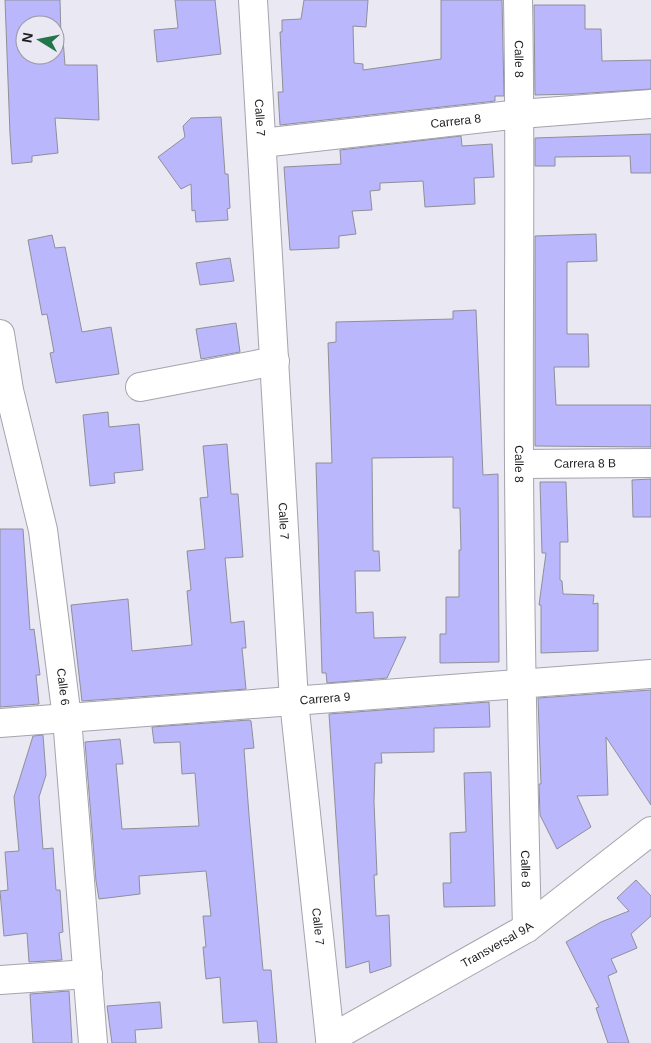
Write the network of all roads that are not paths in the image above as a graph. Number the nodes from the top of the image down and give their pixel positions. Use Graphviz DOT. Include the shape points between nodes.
graph roads {
  1 [pos="253,0"];
  2 [pos="518,0"];
  3 [pos="651,104"];
  4 [pos="520,114"];
  5 [pos="262,143"];
  6 [pos="0,334"];
  7 [pos="275,361"];
  8 [pos="140,386"];
  9 [pos="651,463"];
  10 [pos="519,464"];
  11 [pos="651,674"];
  12 [pos="521,684"];
  13 [pos="294,701"];
  14 [pos="67,718"];
  15 [pos="0,723"];
  16 [pos="651,831"];
  17 [pos="526,928"];
  18 [pos="88,974"];
  19 [pos="0,980"];
  20 [pos="331,1041"];
  21 [pos="94,1043"];
  1 -- 5 [label="street, Calle 7"];
  2 -- 4 [label="street, Calle 8"];
  3 -- 4 [label="street, Carrera 8"];
  4 -- 5 [label="street, Carrera 8"];
  4 -- 10 [label="street, Calle 8"];
  5 -- 7 [label="street, Calle 7"];
  6 -- 14 [label="street, Calle 6" via="9,390 43,530"];
  7 -- 8 [label="street"];
  7 -- 13 [label="street, Calle 7"];
  9 -- 10 [label="street, Carrera 8 B"];
  10 -- 12 [label="street, Calle 8"];
  11 -- 12 [label="street, Carrera 9"];
  12 -- 13 [label="street, Carrera 9"];
  12 -- 17 [label="street, Calle 8"];
  13 -- 14 [label="street, Carrera 9"];
  13 -- 20 [label="street, Calle 7"];
  14 -- 15 [label="street, Carrera 9"];
  14 -- 18 [label="street, Calle 6"];
  16 -- 17 [label="street, Transversal 9A"];
  17 -- 20 [label="street, Transversal 9A"];
  18 -- 19 [label="street"];
  18 -- 21 [label="street, Calle 6"];
}
